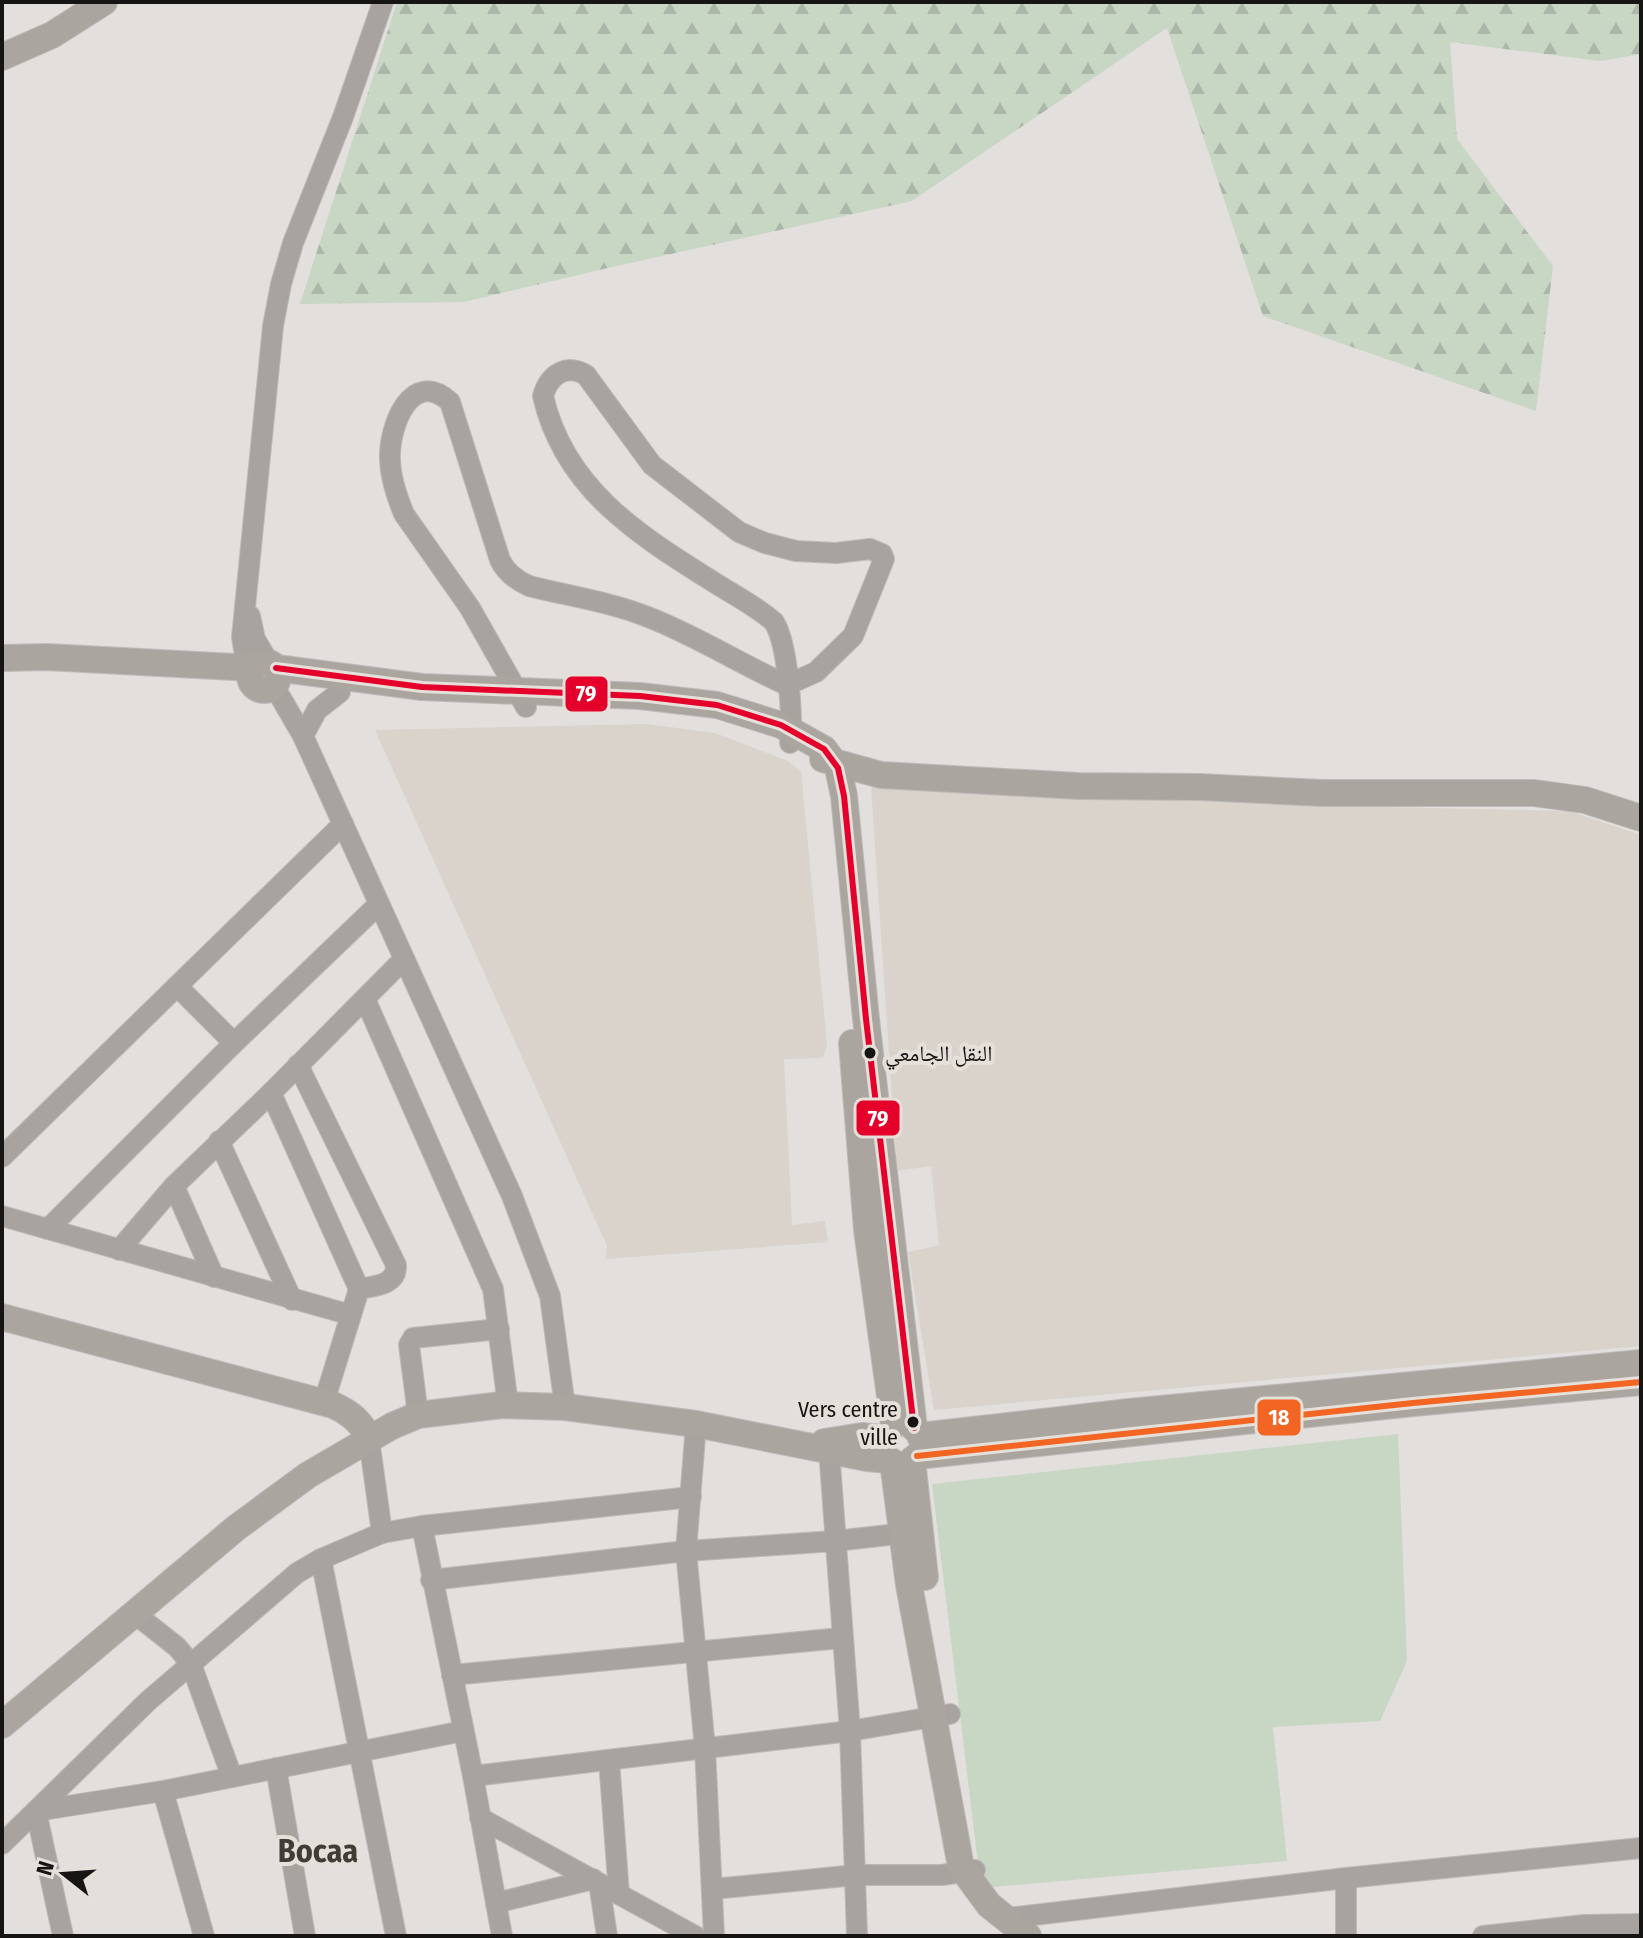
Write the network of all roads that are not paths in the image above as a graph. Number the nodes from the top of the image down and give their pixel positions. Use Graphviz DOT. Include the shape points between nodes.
graph roads {
  1 [pos="80,2"];
  2 [pos="104,2"];
  3 [pos="383,2"];
  4 [pos="46,29"];
  5 [pos="2,38"];
  6 [pos="2,57"];
  7 [pos="2,658"];
  8 [pos="47,664"];
  9 [pos="2,672"];
  10 [pos="265,674"];
  11 [pos="787,685"];
  12 [pos="340,692"];
  13 [pos="422,694"];
  14 [pos="522,700"];
  15 [pos="303,736"];
  16 [pos="790,737"];
  17 [pos="826,759"];
  18 [pos="1641,818"];
  19 [pos="343,824"];
  20 [pos="379,904"];
  21 [pos="404,959"];
  22 [pos="177,986"];
  23 [pos="365,999"];
  24 [pos="234,1043"];
  25 [pos="298,1065"];
  26 [pos="271,1093"];
  27 [pos="219,1141"];
  28 [pos="2,1157"];
  29 [pos="174,1186"];
  30 [pos="2,1216"];
  31 [pos="48,1229"];
  32 [pos="119,1250"];
  33 [pos="214,1277"];
  34 [pos="359,1289"];
  35 [pos="292,1300"];
  36 [pos="351,1315"];
  37 [pos="2,1317"];
  38 [pos="499,1329"];
  39 [pos="1641,1363"];
  40 [pos="1641,1382"];
  41 [pos="324,1402"];
  42 [pos="508,1405"];
  43 [pos="565,1407"];
  44 [pos="418,1415"];
  45 [pos="696,1424"];
  46 [pos="369,1439"];
  47 [pos="797,1444"];
  48 [pos="902,1446"];
  49 [pos="829,1450"];
  50 [pos="691,1497"];
  51 [pos="422,1526"];
  52 [pos="382,1533"];
  53 [pos="910,1533"];
  54 [pos="835,1541"];
  55 [pos="686,1551"];
  56 [pos="321,1559"];
  57 [pos="431,1580"];
  58 [pos="134,1613"];
  59 [pos="841,1638"];
  60 [pos="696,1651"];
  61 [pos="191,1664"];
  62 [pos="452,1675"];
  63 [pos="941,1715"];
  64 [pos="2,1725"];
  65 [pos="463,1731"];
  66 [pos="850,1731"];
  67 [pos="705,1748"];
  68 [pos="359,1752"];
  69 [pos="609,1760"];
  70 [pos="276,1768"];
  71 [pos="473,1776"];
  72 [pos="232,1777"];
  73 [pos="163,1791"];
  74 [pos="36,1811"];
  75 [pos="480,1818"];
  76 [pos="2,1844"];
  77 [pos="1641,1848"];
  78 [pos="856,1875"];
  79 [pos="970,1876"];
  80 [pos="1346,1878"];
  81 [pos="596,1881"];
  82 [pos="713,1889"];
  83 [pos="619,1894"];
  84 [pos="496,1903"];
  85 [pos="1641,1924"];
  86 [pos="1019,1927"];
  87 [pos="63,1936"];
  88 [pos="204,1936"];
  89 [pos="305,1936"];
  90 [pos="396,1936"];
  91 [pos="502,1936"];
  92 [pos="607,1936"];
  93 [pos="695,1936"];
  94 [pos="714,1936"];
  95 [pos="857,1936"];
  96 [pos="1346,1936"];
  97 [pos="1483,1936"];
  1 -- 4 [label="main road"];
  2 -- 4 [label="main road"];
  3 -- 10 [label="street" via="293,243 273,326 247,596"];
  4 -- 5 [label="main road"];
  4 -- 6 [label="main road"];
  7 -- 8 [label="main road"];
  8 -- 9 [label="main road"];
  8 -- 10 [label="main road" via="225,679"];
  10 -- 12 [label="main road"];
  10 -- 13 [label="main road"];
  10 -- 15 [label="street"];
  11 -- 11 [label="street" via="786,652 774,622 662,549 579,478 559,443 543,396 547,384 562,371 586,375 652,465 739,532 796,551 870,549 882,554 881,570 853,636 816,672"];
  11 -- 14 [label="street" via="646,616 516,580 500,560 450,402 438,393 423,392 404,405 391,444 398,499 470,608"];
  11 -- 16 [label="street"];
  12 -- 13 [label="main road"];
  12 -- 15 [label="street" via="317,710"];
  13 -- 14 [label="main road"];
  14 -- 16 [label="main road" via="640,696 717,705 752,715"];
  15 -- 19 [label="street"];
  16 -- 17 [label="main road" via="824,749"];
  17 -- 18 [label="main road" via="881,775 1078,786 1534,793 1585,800"];
  17 -- 48 [label="main road" via="844,796"];
  19 -- 20 [label="street"];
  19 -- 22 [label="street"];
  20 -- 21 [label="street"];
  20 -- 24 [label="street"];
  21 -- 23 [label="street"];
  21 -- 43 [label="street" via="543,1275 557,1333"];
  22 -- 24 [label="street"];
  22 -- 28 [label="street"];
  23 -- 25 [label="street"];
  23 -- 38 [label="street" via="483,1264"];
  24 -- 31 [label="street"];
  25 -- 26 [label="street"];
  25 -- 34 [label="street" via="396,1265 391,1281"];
  26 -- 27 [label="street"];
  26 -- 34 [label="street"];
  27 -- 29 [label="street"];
  27 -- 35 [label="street"];
  29 -- 32 [label="street"];
  29 -- 33 [label="street"];
  30 -- 31 [label="street"];
  31 -- 32 [label="street"];
  32 -- 33 [label="street"];
  33 -- 35 [label="street"];
  34 -- 36 [label="street"];
  35 -- 36 [label="street"];
  36 -- 41 [label="street"];
  37 -- 41 [label="main road"];
  38 -- 42 [label="street"];
  38 -- 44 [label="street" via="413,1338 409,1345"];
  39 -- 48 [label="main road" via="1129,1412"];
  40 -- 48 [label="main road"];
  41 -- 46 [label="main road" via="349,1413"];
  42 -- 43 [label="main road"];
  42 -- 44 [label="main road"];
  43 -- 45 [label="main road"];
  44 -- 46 [label="main road"];
  45 -- 47 [label="main road"];
  45 -- 50 [label="street"];
  46 -- 52 [label="street"];
  46 -- 58 [label="main road" via="246,1520"];
  47 -- 48 [label="main road" via="862,1436"];
  47 -- 49 [label="main road"];
  48 -- 49 [label="main road" via="867,1458"];
  48 -- 53 [label="main road"];
  49 -- 54 [label="street"];
  50 -- 51 [label="street"];
  50 -- 55 [label="street"];
  51 -- 52 [label="street"];
  51 -- 57 [label="street"];
  52 -- 56 [label="street"];
  53 -- 54 [label="street"];
  53 -- 63 [label="main road"];
  54 -- 55 [label="street"];
  54 -- 59 [label="street"];
  55 -- 57 [label="street"];
  55 -- 60 [label="street"];
  56 -- 61 [label="street" via="297,1573"];
  56 -- 68 [label="street"];
  57 -- 62 [label="street"];
  58 -- 61 [label="street"];
  58 -- 64 [label="main road"];
  59 -- 60 [label="street"];
  59 -- 66 [label="street"];
  60 -- 62 [label="street"];
  60 -- 67 [label="street"];
  61 -- 72 [label="street"];
  61 -- 74 [label="street"];
  62 -- 65 [label="street"];
  63 -- 66 [label="street"];
  63 -- 79 [label="main road"];
  65 -- 68 [label="street"];
  65 -- 71 [label="street"];
  66 -- 67 [label="street"];
  66 -- 78 [label="street"];
  67 -- 69 [label="street"];
  67 -- 82 [label="street"];
  68 -- 70 [label="street"];
  68 -- 90 [label="street"];
  69 -- 71 [label="street"];
  69 -- 83 [label="street"];
  70 -- 72 [label="street"];
  70 -- 89 [label="street"];
  71 -- 75 [label="street"];
  72 -- 73 [label="street"];
  73 -- 74 [label="street"];
  73 -- 88 [label="street"];
  74 -- 76 [label="street"];
  74 -- 87 [label="street"];
  75 -- 81 [label="street"];
  75 -- 84 [label="street"];
  77 -- 80 [label="street"];
  78 -- 79 [label="street"];
  78 -- 82 [label="street"];
  78 -- 95 [label="street"];
  79 -- 86 [label="main road" via="989,1905"];
  80 -- 86 [label="street"];
  80 -- 96 [label="street"];
  81 -- 83 [label="street"];
  81 -- 84 [label="street"];
  81 -- 92 [label="street"];
  82 -- 94 [label="street"];
  83 -- 93 [label="street"];
  84 -- 91 [label="street"];
  85 -- 97 [label="street"];
}
